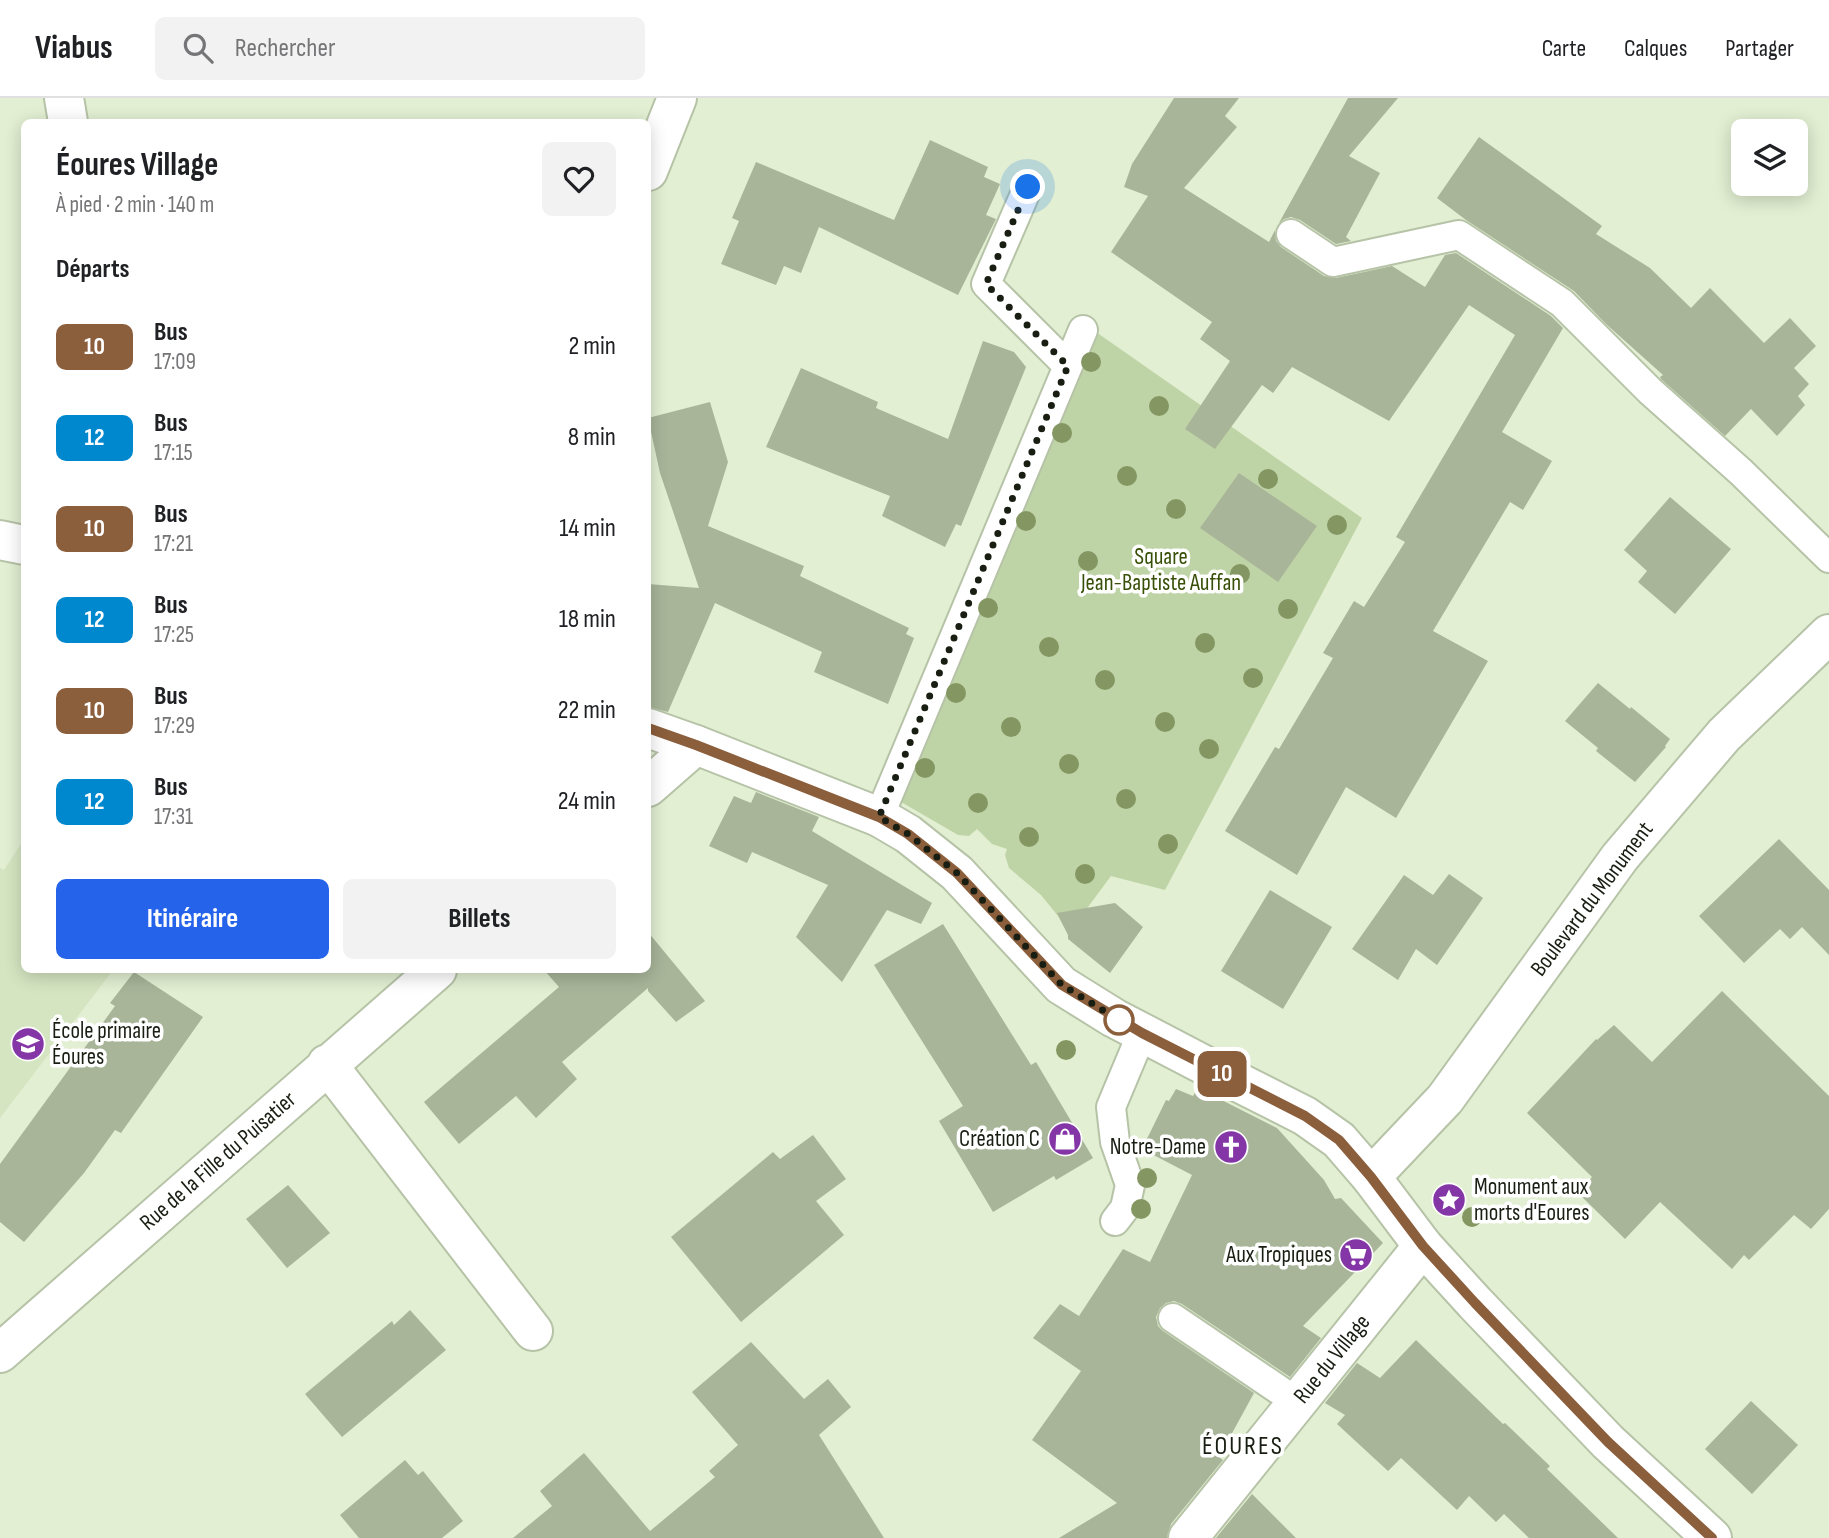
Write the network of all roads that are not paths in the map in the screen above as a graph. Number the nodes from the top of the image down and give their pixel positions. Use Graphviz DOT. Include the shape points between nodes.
graph roads {
  1 [pos="64,98"];
  2 [pos="677,98"];
  3 [pos="68,119"];
  4 [pos="651,164"];
  5 [pos="1028,187"];
  6 [pos="1291,234"];
  7 [pos="1083,330"];
  8 [pos="1068,366"];
  9 [pos="0,540"];
  10 [pos="21,544"];
  11 [pos="1829,558"];
  12 [pos="1829,634"];
  13 [pos="651,729"];
  14 [pos="696,745"];
  15 [pos="651,784"];
  16 [pos="879,817"];
  17 [pos="433,973"];
  18 [pos="1142,1033"];
  19 [pos="327,1064"];
  20 [pos="1371,1177"];
  21 [pos="1115,1221"];
  22 [pos="1423,1246"];
  23 [pos="1173,1318"];
  24 [pos="533,1331"];
  25 [pos="0,1353"];
  26 [pos="1297,1402"];
  27 [pos="1188,1538"];
  28 [pos="1712,1538"];
  1 -- 3 [label="street"];
  2 -- 4 [label="street"];
  5 -- 8 [label="lane" via="986,284"];
  6 -- 11 [label="lane" via="1332,262 1459,235 1562,303"];
  7 -- 8 [label="lane"];
  8 -- 16 [label="lane"];
  9 -- 10 [label="street"];
  12 -- 20 [label="street, Boulevard du Monument" via="1724,735 1620,857 1446,1098"];
  13 -- 14 [label="street"];
  14 -- 15 [label="street"];
  14 -- 16 [label="street"];
  16 -- 18 [label="street" via="957,873 1062,985"];
  17 -- 19 [label="street, Rue de la Fille du Puisatier"];
  18 -- 20 [label="street" via="1305,1116 1339,1140"];
  18 -- 21 [label="lane" via="1111,1107 1115,1142 1130,1185 1125,1208"];
  19 -- 24 [label="street"];
  19 -- 25 [label="street, Rue de la Fille du Puisatier"];
  20 -- 22 [label="street"];
  22 -- 26 [label="street, Rue du Village"];
  22 -- 28 [label="street" via="1608,1442"];
  23 -- 26 [label="lane"];
  26 -- 27 [label="street, Rue du Village"];
}
